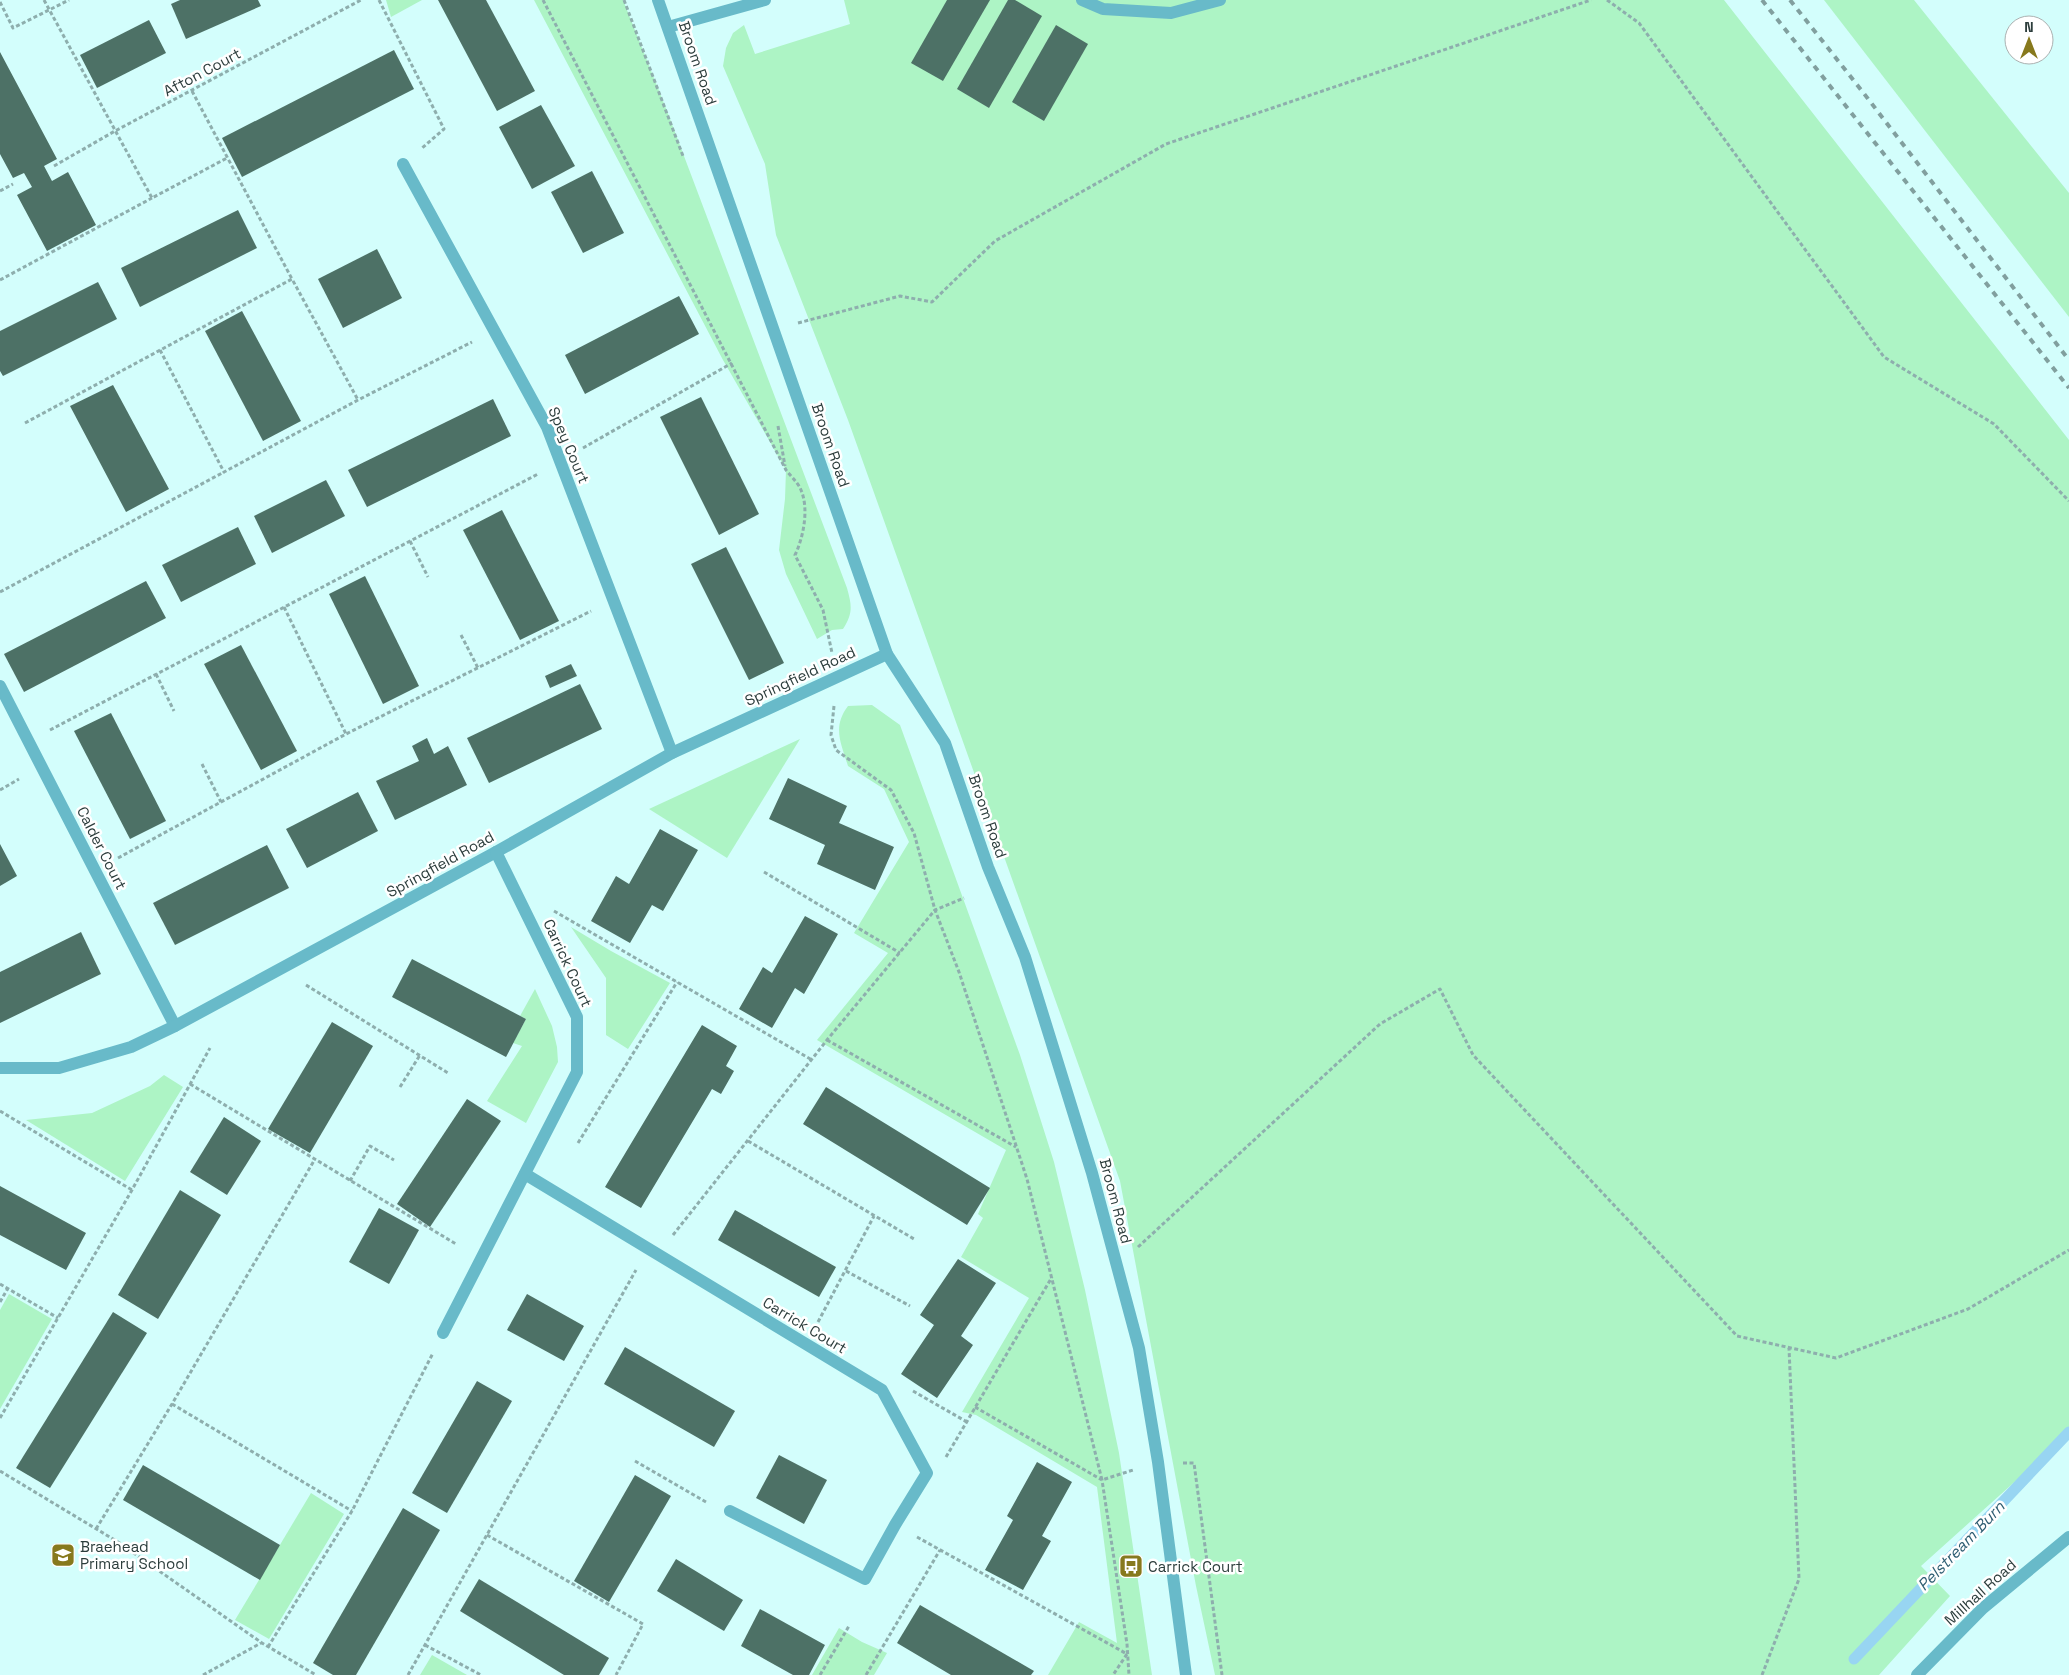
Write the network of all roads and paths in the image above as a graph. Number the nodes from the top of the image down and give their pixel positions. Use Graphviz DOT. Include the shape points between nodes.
graph roads {
  1 [pos="44,0"];
  2 [pos="69,0"];
  3 [pos="361,0"];
  4 [pos="378,0"];
  5 [pos="543,0"];
  6 [pos="658,0"];
  7 [pos="765,0"];
  8 [pos="1082,0"];
  9 [pos="1220,0"];
  10 [pos="1591,0"];
  11 [pos="1607,0"];
  12 [pos="0,2"];
  13 [pos="50,11"];
  14 [pos="668,27"];
  15 [pos="192,91"];
  16 [pos="115,131"];
  17 [pos="227,158"];
  18 [pos="403,164"];
  19 [pos="54,166"];
  20 [pos="13,184"];
  21 [pos="0,190"];
  22 [pos="152,198"];
  23 [pos="292,279"];
  24 [pos="0,280"];
  25 [pos="774,330"];
  26 [pos="476,339"];
  27 [pos="160,350"];
  28 [pos="732,363"];
  29 [pos="358,400"];
  30 [pos="25,423"];
  31 [pos="560,461"];
  32 [pos="224,472"];
  33 [pos="2069,501"];
  34 [pos="410,541"];
  35 [pos="428,577"];
  36 [pos="0,592"];
  37 [pos="613,600"];
  38 [pos="284,606"];
  39 [pos="461,635"];
  40 [pos="887,654"];
  41 [pos="478,668"];
  42 [pos="156,674"];
  43 [pos="834,679"];
  44 [pos="0,686"];
  45 [pos="174,711"];
  46 [pos="346,734"];
  47 [pos="28,741"];
  48 [pos="672,753"];
  49 [pos="202,764"];
  50 [pos="221,802"];
  51 [pos="496,852"];
  52 [pos="95,870"];
  53 [pos="764,872"];
  54 [pos="553,911"];
  55 [pos="900,952"];
  56 [pos="280,970"];
  57 [pos="677,982"];
  58 [pos="175,1026"];
  59 [pos="827,1040"];
  60 [pos="210,1048"];
  61 [pos="420,1055"];
  62 [pos="812,1060"];
  63 [pos="0,1068"];
  64 [pos="448,1073"];
  65 [pos="190,1084"];
  66 [pos="400,1088"];
  67 [pos="0,1111"];
  68 [pos="748,1141"];
  69 [pos="578,1143"];
  70 [pos="1017,1147"];
  71 [pos="315,1159"];
  72 [pos="394,1160"];
  73 [pos="525,1174"];
  74 [pos="350,1181"];
  75 [pos="132,1190"];
  76 [pos="874,1216"];
  77 [pos="914,1239"];
  78 [pos="456,1244"];
  79 [pos="2069,1250"];
  80 [pos="1117,1266"];
  81 [pos="846,1271"];
  82 [pos="1052,1276"];
  83 [pos="0,1284"];
  84 [pos="8,1288"];
  85 [pos="0,1302"];
  86 [pos="910,1306"];
  87 [pos="58,1318"];
  88 [pos="443,1333"];
  89 [pos="806,1344"];
  90 [pos="1790,1348"];
  91 [pos="910,1389"];
  92 [pos="172,1404"];
  93 [pos="976,1407"];
  94 [pos="0,1418"];
  95 [pos="967,1422"];
  96 [pos="635,1461"];
  97 [pos="944,1461"];
  98 [pos="1158,1462"];
  99 [pos="0,1472"];
  100 [pos="1102,1480"];
  101 [pos="730,1511"];
  102 [pos="352,1512"];
  103 [pos="895,1525"];
  104 [pos="96,1529"];
  105 [pos="487,1535"];
  106 [pos="2069,1537"];
  107 [pos="940,1550"];
  108 [pos="849,1626"];
  109 [pos="262,1643"];
  110 [pos="426,1644"];
  111 [pos="268,1647"];
  112 [pos="1127,1654"];
  113 [pos="203,1675"];
  114 [pos="316,1675"];
  115 [pos="481,1675"];
  116 [pos="616,1675"];
  117 [pos="820,1675"];
  118 [pos="866,1675"];
  119 [pos="1113,1675"];
  120 [pos="1129,1675"];
  121 [pos="1186,1675"];
  122 [pos="1222,1675"];
  123 [pos="1762,1675"];
  124 [pos="1917,1675"];
  1 -- 13 [label="path"];
  2 -- 13 [label="path"];
  3 -- 15 [label="path, Afton Court"];
  4 -- 18 [label="path" via="444,129"];
  5 -- 28 [label="path"];
  6 -- 14 [label="street, Broom Road"];
  7 -- 14 [label="street"];
  8 -- 9 [label="street" via="1103,9 1171,13"];
  10 -- 25 [label="path" via="1166,144 995,241 932,302 900,296"];
  11 -- 33 [label="path" via="1639,23 1884,357 1994,424"];
  12 -- 13 [label="path" via="13,28"];
  13 -- 16 [label="path"];
  14 -- 25 [label="street, Broom Road"];
  15 -- 16 [label="path, Afton Court"];
  15 -- 17 [label="path"];
  16 -- 19 [label="path, Afton Court"];
  16 -- 22 [label="path"];
  17 -- 22 [label="path"];
  17 -- 23 [label="path"];
  18 -- 31 [label="street, Spey Court" via="547,427"];
  20 -- 21 [label="path"];
  22 -- 24 [label="path"];
  23 -- 27 [label="path"];
  23 -- 29 [label="path"];
  25 -- 40 [label="street, Broom Road"];
  26 -- 29 [label="path"];
  27 -- 30 [label="path"];
  27 -- 32 [label="path"];
  28 -- 31 [label="path"];
  28 -- 43 [label="path" via="786,470 800,487 805,513 803,539 795,554 823,610 832,645"];
  29 -- 32 [label="path"];
  31 -- 34 [label="path"];
  31 -- 37 [label="street, Spey Court"];
  32 -- 36 [label="path"];
  34 -- 35 [label="path"];
  34 -- 38 [label="path"];
  37 -- 41 [label="path"];
  37 -- 48 [label="street, Spey Court"];
  38 -- 42 [label="path"];
  38 -- 46 [label="path"];
  39 -- 41 [label="path"];
  40 -- 43 [label="street, Springfield Road"];
  40 -- 80 [label="street, Broom Road" via="945,743 988,867 1025,957 1092,1173"];
  41 -- 46 [label="path"];
  42 -- 45 [label="path"];
  42 -- 47 [label="path"];
  43 -- 48 [label="street, Springfield Road"];
  43 -- 70 [label="path" via="831,735 836,750 891,790 914,833 935,910"];
  44 -- 47 [label="street, Calder Court"];
  46 -- 50 [label="path"];
  47 -- 52 [label="street, Calder Court"];
  48 -- 51 [label="street, Springfield Road"];
  49 -- 50 [label="path"];
  50 -- 52 [label="path"];
  51 -- 56 [label="street, Springfield Road"];
  51 -- 73 [label="street, Carrick Court" via="577,1017 577,1072"];
  52 -- 58 [label="street, Calder Court"];
  53 -- 55 [label="path"];
  54 -- 57 [label="path"];
  56 -- 58 [label="street, Springfield Road"];
  56 -- 61 [label="path"];
  57 -- 62 [label="path"];
  57 -- 69 [label="path"];
  58 -- 63 [label="street, Springfield Road" via="131,1047 59,1068"];
  59 -- 70 [label="path"];
  60 -- 65 [label="path"];
  61 -- 64 [label="path"];
  61 -- 66 [label="path"];
  65 -- 71 [label="path"];
  65 -- 75 [label="path"];
  67 -- 75 [label="path"];
  68 -- 76 [label="path"];
  70 -- 82 [label="path"];
  71 -- 74 [label="path"];
  71 -- 92 [label="path"];
  72 -- 74 [label="path" via="370,1146"];
  73 -- 88 [label="street, Carrick Court"];
  73 -- 89 [label="street, Carrick Court"];
  74 -- 78 [label="path"];
  75 -- 87 [label="path"];
  76 -- 77 [label="path"];
  76 -- 81 [label="path"];
  79 -- 90 [label="path" via="1968,1310 1836,1358"];
  80 -- 90 [label="path" via="1380,1024 1440,990 1473,1055 1737,1336"];
  80 -- 98 [label="street, Broom Road" via="1139,1348"];
  81 -- 86 [label="path"];
  81 -- 89 [label="path"];
  82 -- 93 [label="path"];
  82 -- 100 [label="path"];
  83 -- 84 [label="path"];
  84 -- 85 [label="path"];
  84 -- 87 [label="path"];
  87 -- 94 [label="path"];
  88 -- 102 [label="path"];
  89 -- 103 [label="street, Carrick Court" via="882,1390 927,1473"];
  90 -- 123 [label="path" via="1799,1579"];
  91 -- 95 [label="path"];
  92 -- 102 [label="path"];
  92 -- 104 [label="path"];
  93 -- 95 [label="path"];
  93 -- 100 [label="path"];
  95 -- 97 [label="path"];
  96 -- 101 [label="path" via="712,1506"];
  98 -- 100 [label="path"];
  98 -- 121 [label="street, Broom Road"];
  98 -- 122 [label="path" via="1194,1463"];
  99 -- 104 [label="path"];
  100 -- 112 [label="path"];
  101 -- 103 [label="street, Carrick Court" via="865,1579"];
  102 -- 111 [label="path"];
  103 -- 107 [label="path"];
  104 -- 109 [label="path"];
  105 -- 116 [label="path" via="643,1624"];
  106 -- 124 [label="street, Millhall Road" via="1983,1608"];
  107 -- 112 [label="path"];
  107 -- 118 [label="path"];
  108 -- 117 [label="path"];
  109 -- 111 [label="path"];
  109 -- 113 [label="path"];
  110 -- 115 [label="path"];
  111 -- 114 [label="path"];
  112 -- 119 [label="path"];
  112 -- 120 [label="path"];
}
